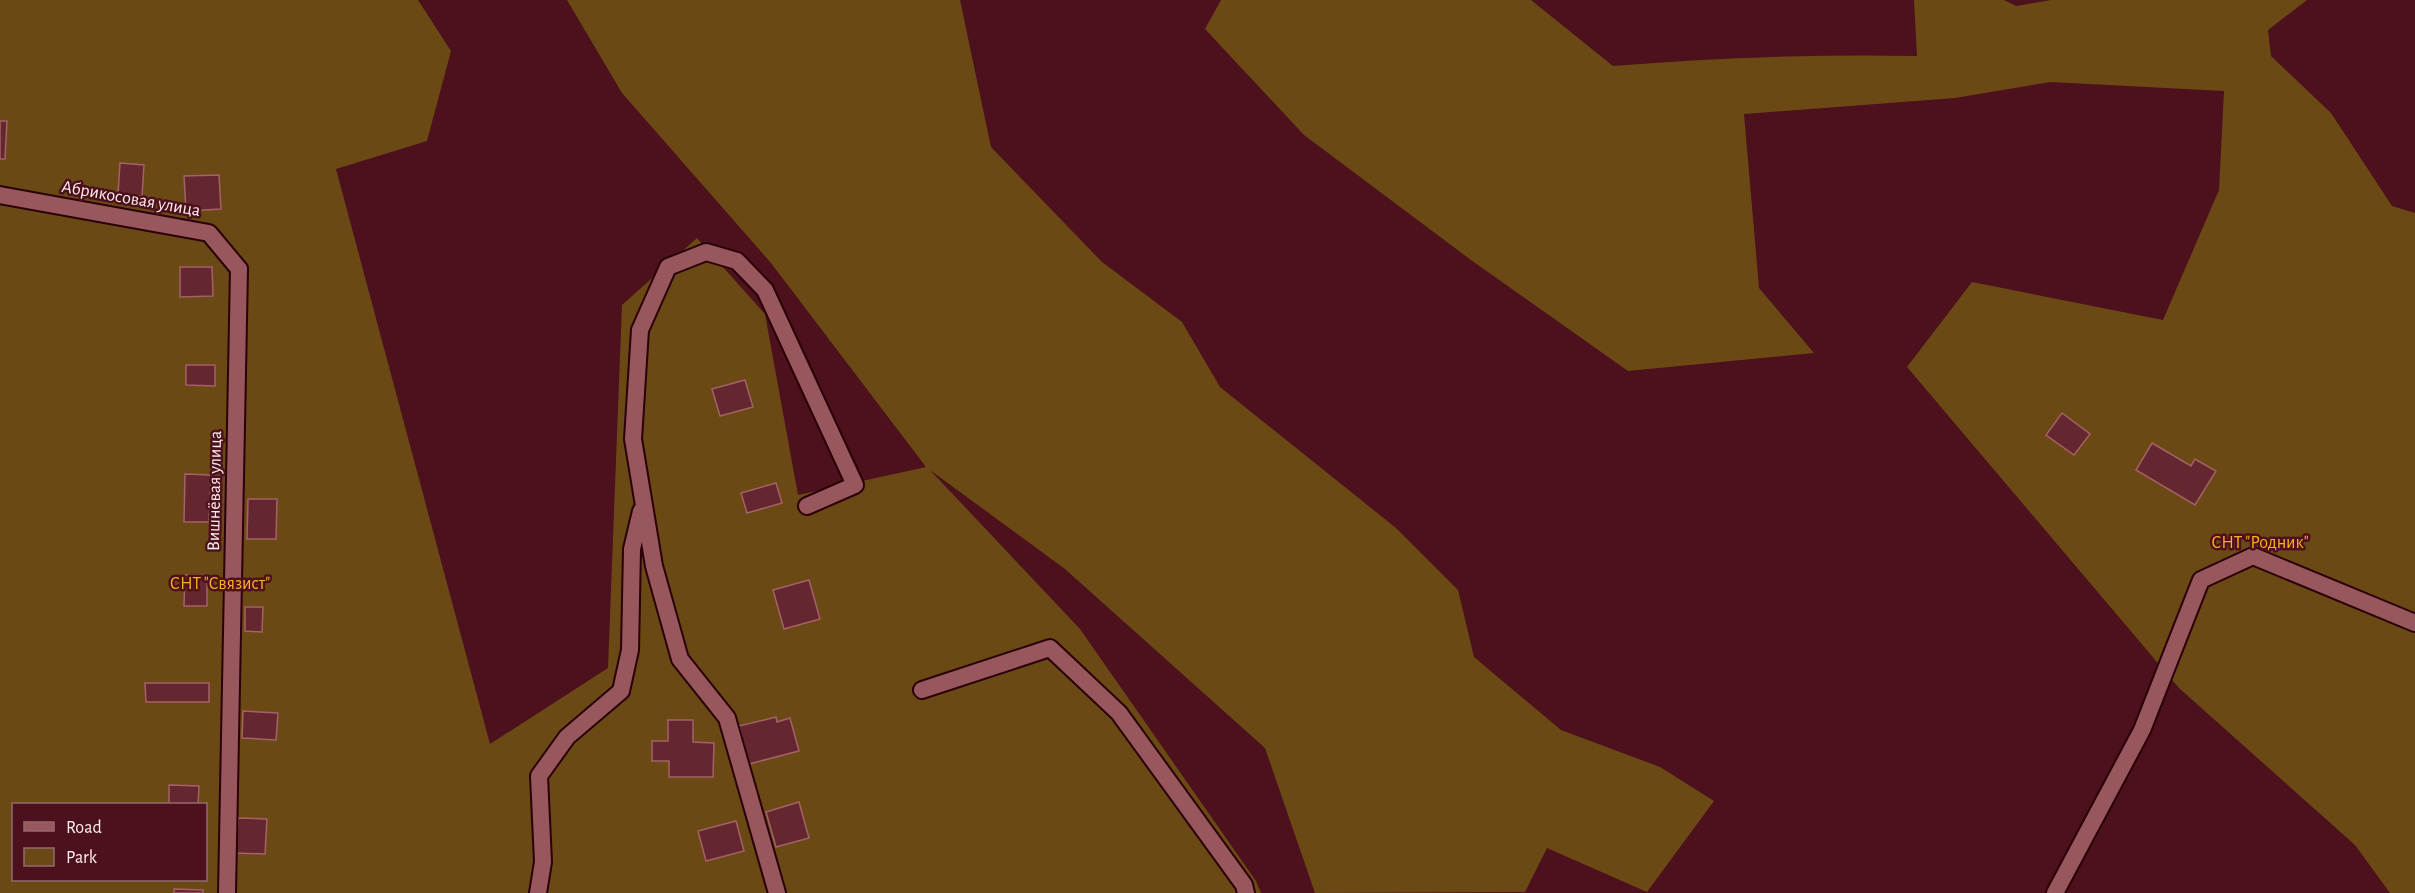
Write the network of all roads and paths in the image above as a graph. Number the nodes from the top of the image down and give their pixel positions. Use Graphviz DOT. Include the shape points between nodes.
graph roads {
  1 [pos="0,195"];
  2 [pos="239,269"];
  3 [pos="643,502"];
  4 [pos="807,506"];
  5 [pos="2415,623"];
  6 [pos="922,690"];
  7 [pos="227,893"];
  8 [pos="538,893"];
  9 [pos="777,893"];
  10 [pos="1246,893"];
  11 [pos="2055,893"];
  1 -- 2 [label="street, Абрикосовая улица" via="209,233"];
  2 -- 7 [label="street, Вишнёвая улица"];
  3 -- 4 [label="street" via="633,439 640,330 668,267 705,252 737,261 765,290 855,485"];
  3 -- 8 [label="street" via="632,549 630,650 621,691 567,737 538,776 543,862"];
  3 -- 9 [label="street" via="654,566 680,659 727,718"];
  5 -- 11 [label="street" via="2253,556 2201,580 2142,730"];
  6 -- 10 [label="street" via="1050,648 1119,713"];
}
